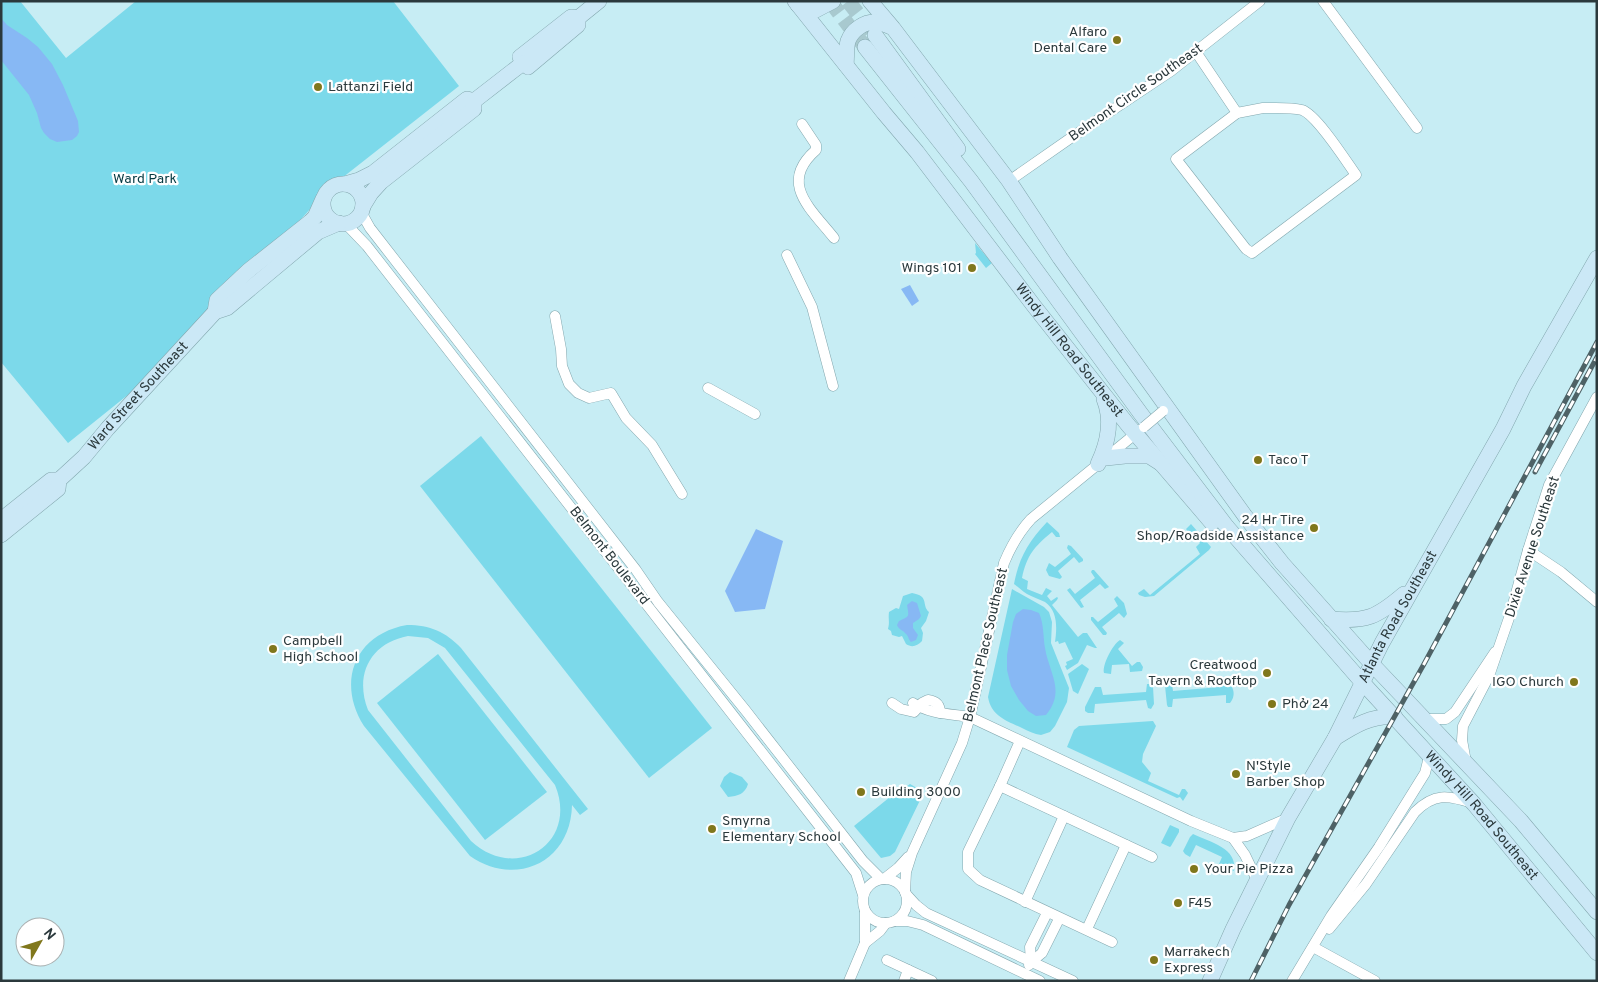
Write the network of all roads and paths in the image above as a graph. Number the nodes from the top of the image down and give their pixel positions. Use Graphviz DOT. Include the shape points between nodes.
graph roads {
  1 [pos="599,1"];
  2 [pos="833,1"];
  3 [pos="870,1"];
  4 [pos="1260,1"];
  5 [pos="1323,1"];
  6 [pos="797,3"];
  7 [pos="893,28"];
  8 [pos="1196,52"];
  9 [pos="846,65"];
  10 [pos="474,101"];
  11 [pos="1237,113"];
  12 [pos="802,124"];
  13 [pos="1417,128"];
  14 [pos="1009,181"];
  15 [pos="346,184"];
  16 [pos="323,199"];
  17 [pos="362,209"];
  18 [pos="342,223"];
  19 [pos="834,238"];
  20 [pos="787,255"];
  21 [pos="1597,258"];
  22 [pos="215,312"];
  23 [pos="555,316"];
  24 [pos="833,386"];
  25 [pos="708,388"];
  26 [pos="1101,390"];
  27 [pos="1597,397"];
  28 [pos="1165,409"];
  29 [pos="755,414"];
  30 [pos="1140,430"];
  31 [pos="1102,461"];
  32 [pos="1161,464"];
  33 [pos="58,480"];
  34 [pos="682,494"];
  35 [pos="1,520"];
  36 [pos="1,535"];
  37 [pos="1528,550"];
  38 [pos="1411,588"];
  39 [pos="1597,602"];
  40 [pos="1331,619"];
  41 [pos="1500,645"];
  42 [pos="1371,663"];
  43 [pos="1362,682"];
  44 [pos="892,703"];
  45 [pos="970,717"];
  46 [pos="1395,717"];
  47 [pos="1425,719"];
  48 [pos="1335,738"];
  49 [pos="1020,741"];
  50 [pos="1428,752"];
  51 [pos="1466,762"];
  52 [pos="1000,786"];
  53 [pos="1474,804"];
  54 [pos="1064,816"];
  55 [pos="1288,818"];
  56 [pos="1233,838"];
  57 [pos="1126,845"];
  58 [pos="912,853"];
  59 [pos="1152,857"];
  60 [pos="882,879"];
  61 [pos="1257,880"];
  62 [pos="906,893"];
  63 [pos="863,895"];
  64 [pos="1025,902"];
  65 [pos="865,911"];
  66 [pos="1597,912"];
  67 [pos="1047,913"];
  68 [pos="1059,918"];
  69 [pos="890,922"];
  70 [pos="1087,929"];
  71 [pos="1112,942"];
  72 [pos="866,943"];
  73 [pos="1314,947"];
  74 [pos="1597,953"];
  75 [pos="887,960"];
  76 [pos="1031,962"];
  77 [pos="908,970"];
  78 [pos="1025,977"];
  79 [pos="1209,980"];
  80 [pos="849,981"];
  81 [pos="904,981"];
  82 [pos="932,981"];
  83 [pos="1017,981"];
  84 [pos="1040,981"];
  85 [pos="1073,981"];
  86 [pos="1292,981"];
  87 [pos="1375,981"];
  1 -- 10 [label="main road, Ward Street Southeast" via="578,18 571,16 520,57 523,63"];
  2 -- 6 [label="main road" via="816,10"];
  3 -- 7 [label="main road, Windy Hill Road Southeast"];
  4 -- 8 [label="street, Belmont Circle Southeast"];
  5 -- 13 [label="street"];
  6 -- 9 [label="main road, Windy Hill Road Southeast"];
  7 -- 9 [label="main road" via="877,22 859,27 848,41"];
  7 -- 14 [label="main road, Windy Hill Road Southeast"];
  8 -- 11 [label="street"];
  8 -- 14 [label="street, Belmont Circle Southeast"];
  9 -- 26 [label="main road, Windy Hill Road Southeast"];
  10 -- 15 [label="main road, Ward Street Southeast" via="467,99 373,173"];
  10 -- 17 [label="main road, Ward Street Southeast" via="474,109 380,182"];
  11 -- 11 [label="street" via="1176,159 1252,253 1356,175 1320,126 1303,111 1263,108"];
  12 -- 19 [label="street" via="816,150 802,165 798,186 810,208"];
  14 -- 28 [label="main road, Windy Hill Road Southeast"];
  15 -- 16 [label="main road, Ward Street Southeast" via="332,187"];
  15 -- 17 [label="main road" via="359,192"];
  16 -- 18 [label="main road" via="326,214 331,220"];
  16 -- 22 [label="main road, Ward Street Southeast" via="310,222 217,300"];
  17 -- 18 [label="main road, Ward Street Southeast" via="355,220"];
  17 -- 60 [label="street, Belmont Boulevard" via="370,228 658,602 868,867"];
  18 -- 22 [label="main road, Ward Street Southeast" via="318,232 228,308"];
  18 -- 63 [label="street, Belmont Boulevard" via="361,238 856,873"];
  20 -- 24 [label="street" via="812,307"];
  21 -- 38 [label="main road, Atlanta Road Southeast"];
  22 -- 33 [label="main road, Ward Street Southeast" via="84,457"];
  23 -- 34 [label="street" via="562,366 569,384 578,394 589,398 611,393 626,418 652,445"];
  25 -- 29 [label="street"];
  26 -- 30 [label="main road, Windy Hill Road Southeast"];
  26 -- 31 [label="main road" via="1109,410"];
  27 -- 37 [label="street, Dixie Avenue Southeast" via="1550,485"];
  28 -- 30 [label="street, Belmont Place Southeast, bridge"];
  28 -- 40 [label="main road, Windy Hill Road Southeast" via="1251,524"];
  30 -- 31 [label="street, Belmont Place Southeast"];
  30 -- 32 [label="main road, Windy Hill Road Southeast"];
  31 -- 32 [label="main road" via="1148,456"];
  31 -- 45 [label="street, Belmont Place Southeast" via="1031,519 1008,553"];
  32 -- 43 [label="main road, Windy Hill Road Southeast" via="1268,587"];
  33 -- 35 [label="main road, Ward Street Southeast" via="51,480"];
  33 -- 36 [label="main road, Ward Street Southeast" via="58,489"];
  37 -- 39 [label="street"];
  37 -- 41 [label="street, Dixie Avenue Southeast"];
  38 -- 40 [label="main road" via="1386,610 1370,618"];
  38 -- 42 [label="main road, Atlanta Road Southeast"];
  40 -- 42 [label="main road, Windy Hill Road Southeast"];
  41 -- 47 [label="street, Dixie Avenue Southeast" via="1455,712 1446,719"];
  41 -- 51 [label="street, Dixie Avenue Southeast" via="1489,676 1464,726 1462,740"];
  42 -- 43 [label="main road, Atlanta Road Southeast"];
  42 -- 43 [label="main road, Windy Hill Road Southeast" via="1345,645 1311,610 1232,519 870,41 1227,528"];
  42 -- 47 [label="main road, Windy Hill Road Southeast"];
  43 -- 46 [label="main road, Windy Hill Road Southeast"];
  43 -- 48 [label="main road, Atlanta Road Southeast"];
  44 -- 45 [label="street" via="914,712 916,705 931,700 937,703 940,713"];
  45 -- 49 [label="street"];
  45 -- 58 [label="street, Belmont Place Southeast" via="959,750"];
  46 -- 48 [label="main road" via="1365,720"];
  46 -- 50 [label="main road, Windy Hill Road Southeast"];
  47 -- 51 [label="main road, Windy Hill Road Southeast"];
  48 -- 55 [label="main road, Atlanta Road Southeast"];
  49 -- 52 [label="street"];
  49 -- 56 [label="street"];
  50 -- 53 [label="main road, Windy Hill Road Southeast"];
  50 -- 73 [label="street" via="1425,773"];
  51 -- 66 [label="main road, Windy Hill Road Southeast" via="1521,820"];
  52 -- 54 [label="street"];
  52 -- 64 [label="street" via="968,852 968,869 980,880"];
  53 -- 73 [label="street" via="1448,797 1431,800 1420,807 1366,884"];
  53 -- 74 [label="main road, Windy Hill Road Southeast"];
  54 -- 57 [label="street"];
  54 -- 64 [label="street"];
  55 -- 56 [label="street" via="1247,836"];
  55 -- 61 [label="main road, Atlanta Road Southeast"];
  56 -- 61 [label="street"];
  57 -- 59 [label="street"];
  57 -- 70 [label="street"];
  58 -- 60 [label="street, Belmont Place Southeast" via="902,865"];
  58 -- 62 [label="street, Belmont Place Southeast" via="906,872"];
  60 -- 62 [label="street" via="896,882"];
  60 -- 63 [label="street" via="870,884"];
  61 -- 79 [label="main road, Atlanta Road Southeast"];
  62 -- 69 [label="street" via="907,907 900,917"];
  62 -- 76 [label="street" via="926,913"];
  63 -- 65 [label="street"];
  64 -- 67 [label="street"];
  65 -- 69 [label="street" via="874,920"];
  65 -- 72 [label="street"];
  67 -- 68 [label="street"];
  67 -- 76 [label="street" via="1030,947"];
  68 -- 70 [label="street"];
  68 -- 76 [label="street" via="1042,953"];
  69 -- 72 [label="street"];
  69 -- 78 [label="street" via="907,921 923,925"];
  70 -- 71 [label="street"];
  72 -- 80 [label="street"];
  73 -- 86 [label="street"];
  73 -- 87 [label="street"];
  75 -- 77 [label="street"];
  76 -- 78 [label="street"];
  76 -- 85 [label="street"];
  77 -- 81 [label="street"];
  77 -- 82 [label="street"];
  78 -- 83 [label="street"];
  78 -- 84 [label="street"];
}
